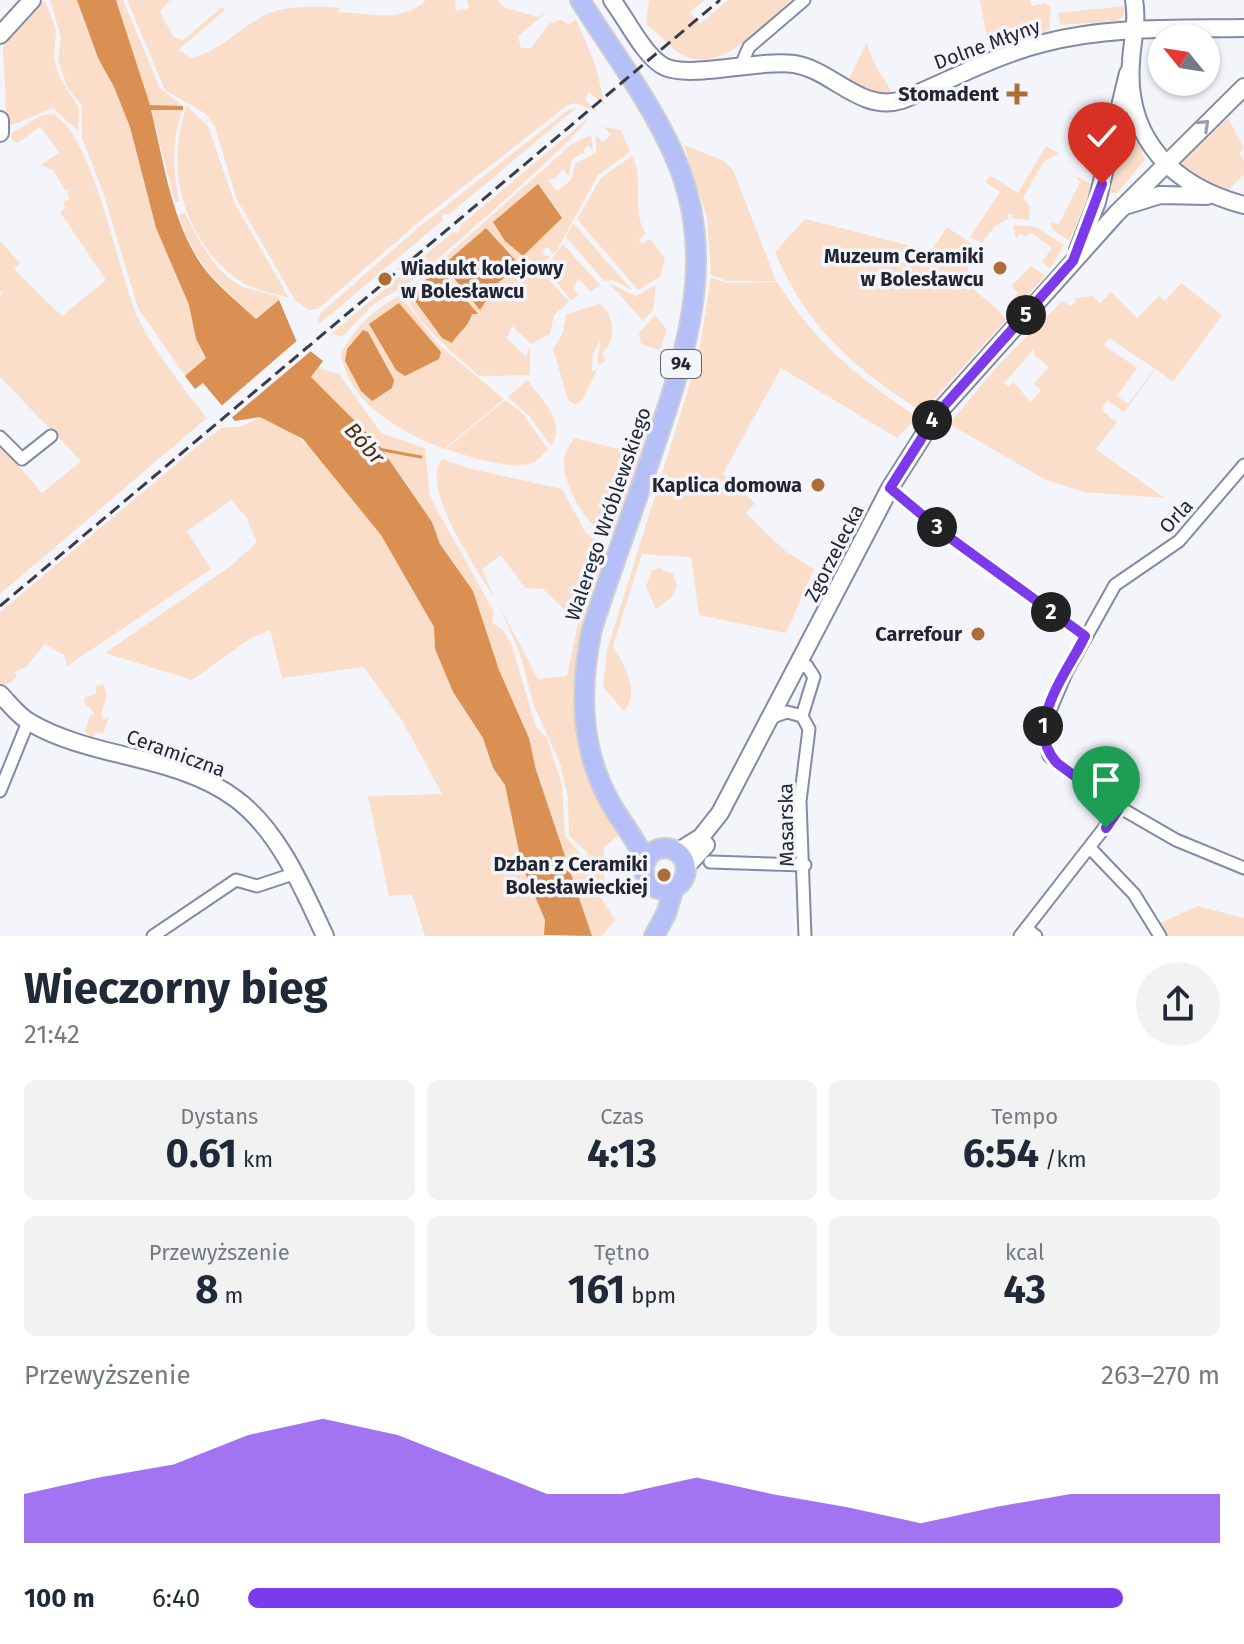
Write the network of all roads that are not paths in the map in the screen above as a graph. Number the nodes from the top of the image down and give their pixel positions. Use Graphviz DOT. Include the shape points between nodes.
graph roads {
  1 [pos="32,0"];
  2 [pos="580,0"];
  3 [pos="612,0"];
  4 [pos="804,0"];
  5 [pos="1134,0"];
  6 [pos="1244,28"];
  7 [pos="1135,31"];
  8 [pos="636,32"];
  9 [pos="0,35"];
  10 [pos="614,53"];
  11 [pos="1130,64"];
  12 [pos="741,65"];
  13 [pos="1244,87"];
  14 [pos="0,120"];
  15 [pos="0,133"];
  16 [pos="1165,164"];
  17 [pos="1218,197"];
  18 [pos="1244,205"];
  19 [pos="1122,207"];
  20 [pos="1073,261"];
  21 [pos="51,436"];
  22 [pos="0,437"];
  23 [pos="1244,465"];
  24 [pos="890,488"];
  25 [pos="1085,636"];
  26 [pos="798,667"];
  27 [pos="0,694"];
  28 [pos="802,716"];
  29 [pos="770,718"];
  30 [pos="28,722"];
  31 [pos="0,791"];
  32 [pos="1119,809"];
  33 [pos="626,826"];
  34 [pos="1090,848"];
  35 [pos="674,856"];
  36 [pos="646,862"];
  37 [pos="710,862"];
  38 [pos="805,865"];
  39 [pos="1244,868"];
  40 [pos="293,874"];
  41 [pos="665,888"];
  42 [pos="1027,933"];
  43 [pos="655,934"];
  44 [pos="153,936"];
  45 [pos="325,936"];
  46 [pos="805,936"];
  47 [pos="1160,936"];
  1 -- 9 [label="street"];
  2 -- 10 [label="main road, Walerego Wróblewskiego / 94"];
  3 -- 8 [label="street, Dolne Młyny"];
  4 -- 12 [label="street" via="749,47"];
  5 -- 7 [label="street"];
  6 -- 7 [label="street, Dolne Młyny"];
  7 -- 11 [label="street"];
  7 -- 12 [label="street, Dolne Młyny" via="1043,43 902,100 882,103 856,95 805,66"];
  8 -- 10 [label="street"];
  8 -- 12 [label="street, Dolne Młyny" via="675,61 709,68"];
  10 -- 33 [label="main road, Walerego Wróblewskiego / 94" via="678,164 693,221 697,281 679,370 587,654 583,702 588,746 605,792"];
  11 -- 16 [label="street" via="1142,126"];
  11 -- 20 [label="street" via="1100,194"];
  16 -- 13 [label="street, Zgorzelecka, one-way"];
  14 -- 15 [label="street"];
  16 -- 17 [label="street" via="1186,183"];
  16 -- 19 [label="street, Zgorzelecka"];
  17 -- 18 [label="street"];
  17 -- 19 [label="street" via="1164,195"];
  19 -- 20 [label="street, Zgorzelecka"];
  20 -- 24 [label="street, Zgorzelecka" via="937,414"];
  21 -- 22 [label="street" via="22,459"];
  23 -- 25 [label="street, Orla" via="1179,541 1123,577"];
  24 -- 25 [label="street"];
  24 -- 26 [label="street, Zgorzelecka"];
  25 -- 32 [label="street" via="1045,718 1045,745 1057,763"];
  26 -- 28 [label="street, Masarska" via="807,666 814,677"];
  26 -- 29 [label="street, Zgorzelecka"];
  27 -- 30 [label="street, Ceramiczna"];
  28 -- 29 [label="street" via="787,712"];
  28 -- 38 [label="street, Masarska" via="809,729 800,801"];
  29 -- 35 [label="street, Zgorzelecka" via="720,813 701,837"];
  30 -- 31 [label="street"];
  30 -- 40 [label="street, Ceramiczna" via="226,792 264,827"];
  32 -- 34 [label="street"];
  32 -- 39 [label="street"];
  33 -- 35 [label="main road, Walerego Wróblewskiego / 94"];
  33 -- 36 [label="main road, Walerego Wróblewskiego / 94"];
  34 -- 42 [label="street"];
  34 -- 47 [label="street" via="1134,894"];
  35 -- 36 [label="main road"];
  35 -- 41 [label="main road" via="682,881"];
  36 -- 41 [label="main road, 94" via="648,880"];
  37 -- 38 [label="street"];
  38 -- 46 [label="street, Masarska"];
  40 -- 44 [label="street" via="257,886 236,880"];
  40 -- 45 [label="street, Ceramiczna"];
  41 -- 43 [label="main road, 94"];
}
